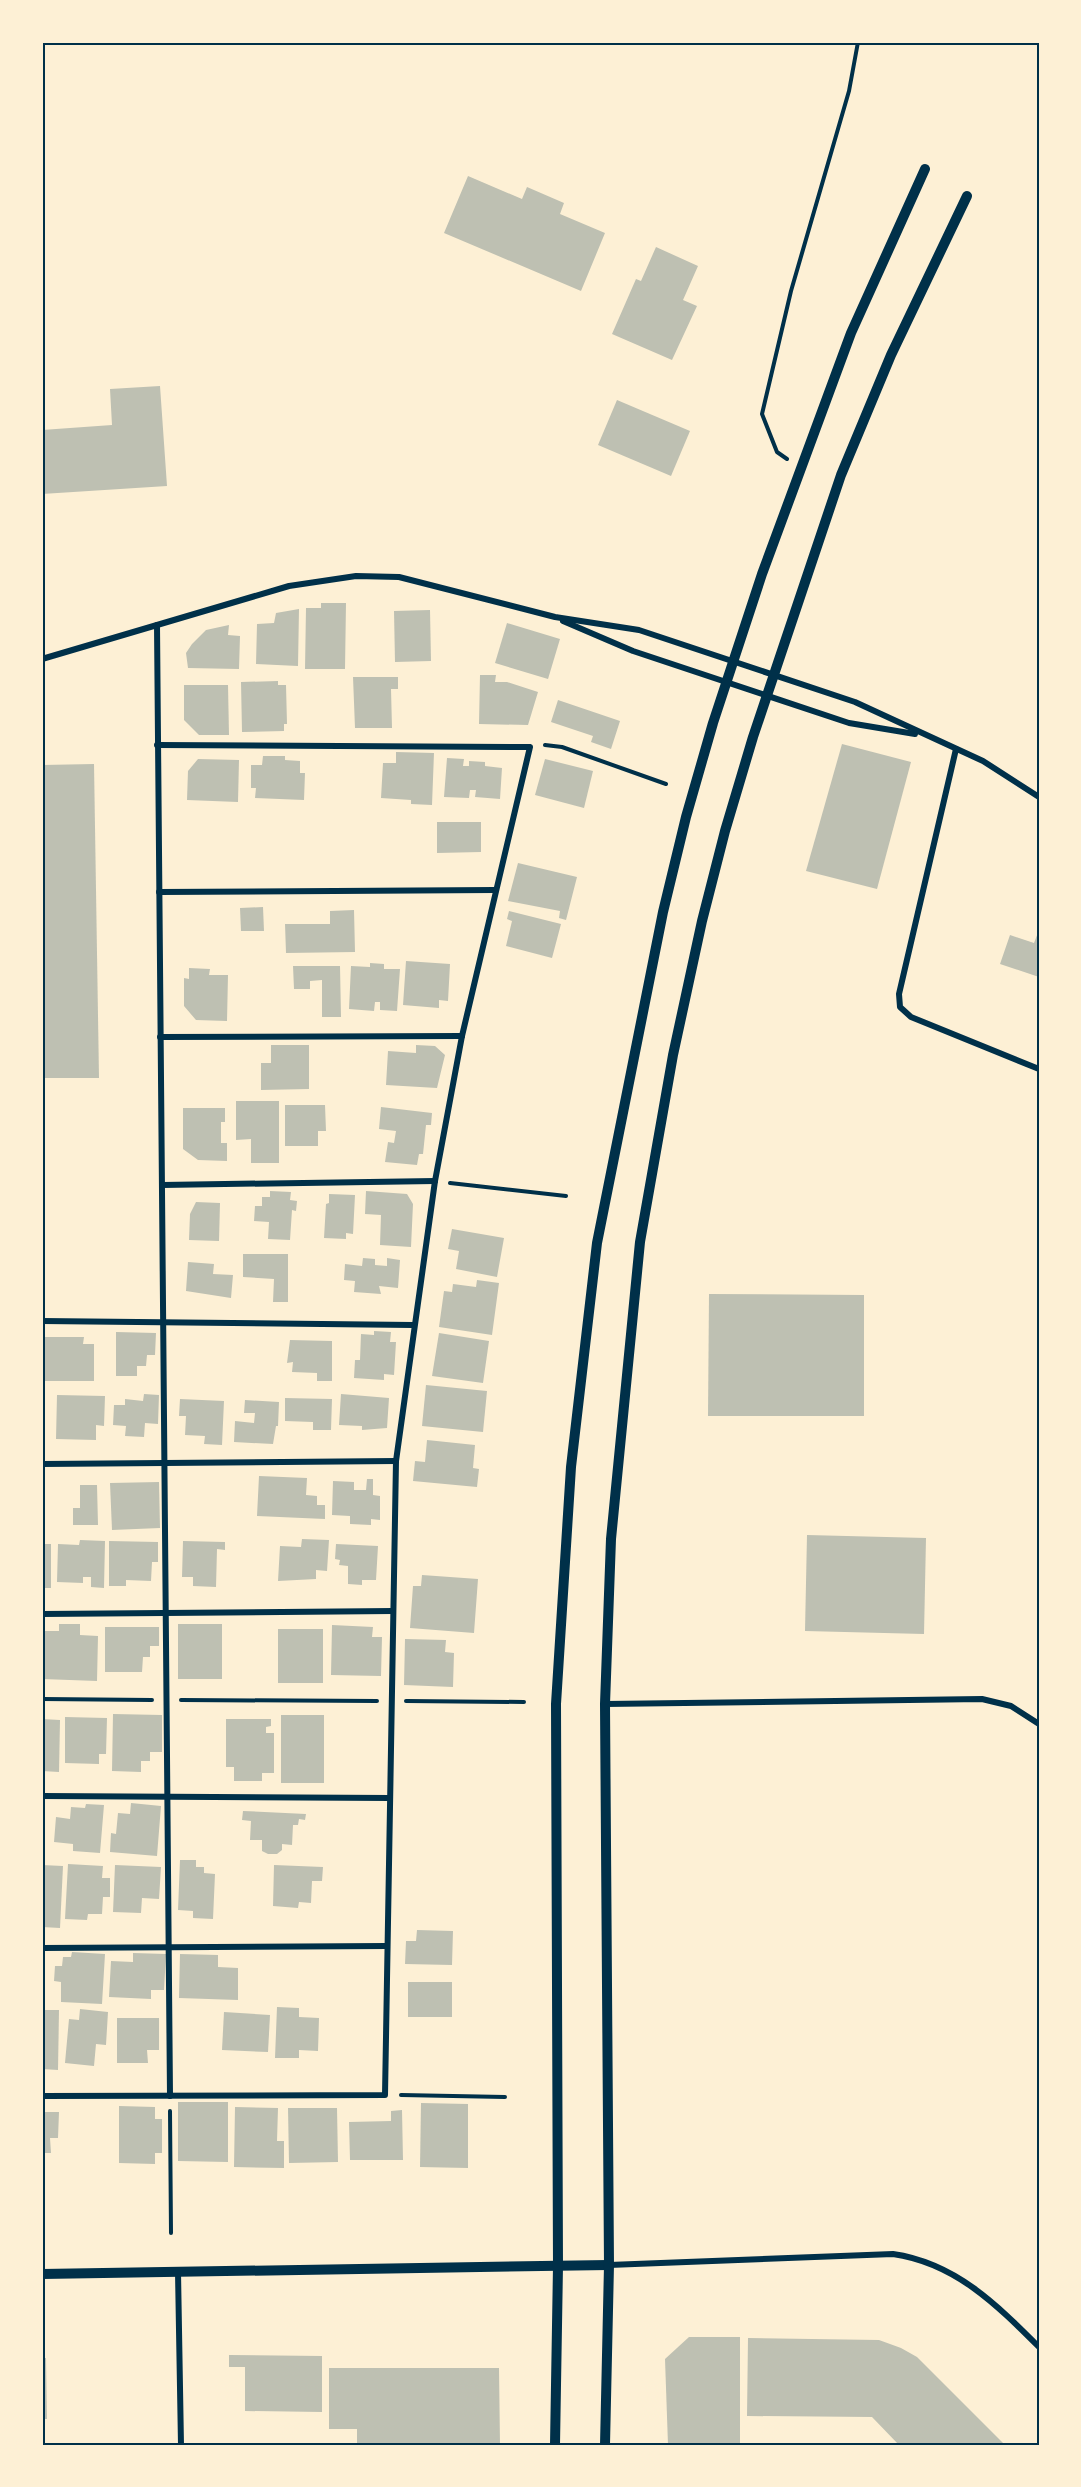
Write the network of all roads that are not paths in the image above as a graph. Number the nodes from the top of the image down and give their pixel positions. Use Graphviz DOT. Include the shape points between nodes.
graph roads {
  1 [pos="925,169"];
  2 [pos="967,196"];
  3 [pos="555,617"];
  4 [pos="157,625"];
  5 [pos="42,659"];
  6 [pos="924,736"];
  7 [pos="158,745"];
  8 [pos="956,749"];
  9 [pos="1039,797"];
  10 [pos="495,890"];
  11 [pos="159,892"];
  12 [pos="462,1036"];
  13 [pos="160,1037"];
  14 [pos="1039,1069"];
  15 [pos="435,1181"];
  16 [pos="162,1185"];
  17 [pos="42,1321"];
  18 [pos="163,1323"];
  19 [pos="413,1326"];
  20 [pos="396,1461"];
  21 [pos="164,1463"];
  22 [pos="42,1464"];
  23 [pos="393,1611"];
  24 [pos="165,1613"];
  25 [pos="42,1614"];
  26 [pos="605,1704"];
  27 [pos="1039,1724"];
  28 [pos="42,1796"];
  29 [pos="167,1797"];
  30 [pos="390,1797"];
  31 [pos="387,1946"];
  32 [pos="168,1947"];
  33 [pos="42,1948"];
  34 [pos="42,2096"];
  35 [pos="170,2096"];
  36 [pos="609,2265"];
  37 [pos="558,2266"];
  38 [pos="178,2272"];
  39 [pos="42,2274"];
  40 [pos="1039,2347"];
  41 [pos="181,2445"];
  42 [pos="555,2445"];
  43 [pos="605,2445"];
  1 -- 37 [label="street" via="851,333 762,574 686,817 663,912 597,1243 571,1467 556,1704"];
  2 -- 26 [label="street" via="891,355 841,475 753,737 702,921 673,1055 640,1242 611,1539"];
  3 -- 4 [label="street" via="399,577 370,575 289,586"];
  3 -- 6 [label="street" via="633,651 849,723"];
  3 -- 6 [label="street" via="639,630 855,702"];
  4 -- 5 [label="street"];
  4 -- 7 [label="street"];
  6 -- 8 [label="street"];
  7 -- 10 [label="street" via="530,747"];
  7 -- 11 [label="street"];
  8 -- 9 [label="street" via="1007,774"];
  8 -- 14 [label="street" via="899,994 900,1007 911,1017"];
  10 -- 11 [label="street"];
  10 -- 12 [label="street"];
  11 -- 13 [label="street"];
  12 -- 13 [label="street"];
  12 -- 15 [label="street"];
  13 -- 16 [label="street"];
  15 -- 16 [label="street"];
  15 -- 19 [label="street"];
  16 -- 18 [label="street"];
  17 -- 18 [label="street"];
  18 -- 19 [label="street"];
  18 -- 21 [label="street"];
  19 -- 20 [label="street"];
  20 -- 21 [label="street"];
  20 -- 23 [label="street"];
  21 -- 22 [label="street"];
  21 -- 24 [label="street"];
  23 -- 24 [label="street"];
  23 -- 30 [label="street"];
  24 -- 25 [label="street"];
  24 -- 29 [label="street"];
  26 -- 27 [label="street" via="982,1699 1011,1706"];
  26 -- 36 [label="street"];
  28 -- 29 [label="street"];
  29 -- 30 [label="street"];
  29 -- 32 [label="street"];
  30 -- 31 [label="street"];
  31 -- 32 [label="street"];
  31 -- 35 [label="street" via="385,2095"];
  32 -- 33 [label="street"];
  32 -- 35 [label="street"];
  34 -- 35 [label="street"];
  36 -- 37 [label="street"];
  36 -- 40 [label="street" via="893,2254 911,2257 947,2270 979,2290"];
  36 -- 43 [label="street"];
  37 -- 38 [label="street"];
  37 -- 42 [label="street"];
  38 -- 39 [label="street"];
  38 -- 41 [label="street"];
}
